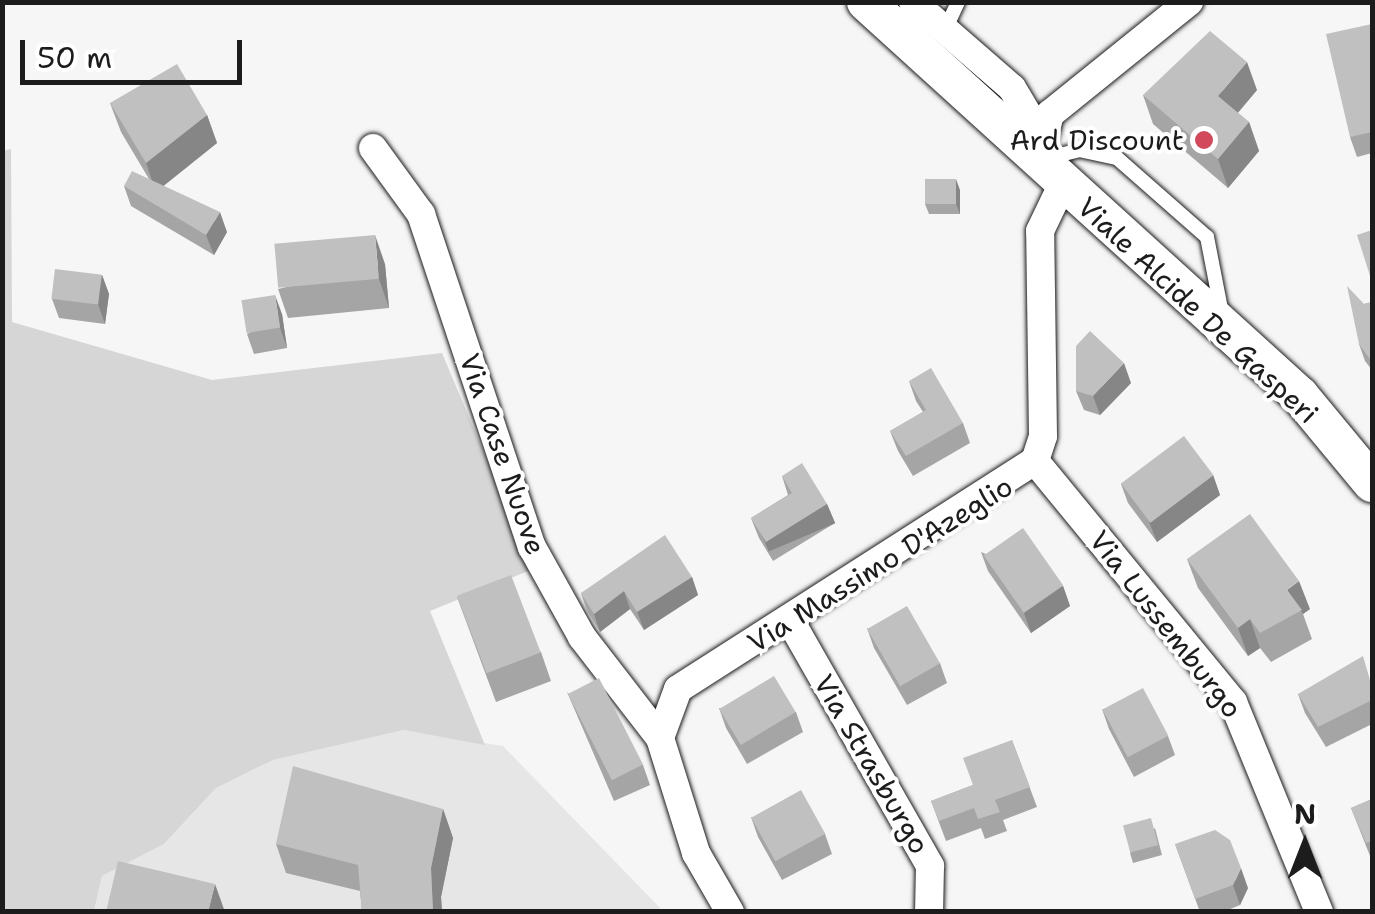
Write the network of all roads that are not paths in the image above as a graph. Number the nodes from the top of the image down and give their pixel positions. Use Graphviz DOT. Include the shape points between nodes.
graph roads {
  1 [pos="839,2"];
  2 [pos="866,2"];
  3 [pos="913,2"];
  4 [pos="958,2"];
  5 [pos="1189,2"];
  6 [pos="945,30"];
  7 [pos="1080,84"];
  8 [pos="1012,88"];
  9 [pos="373,148"];
  10 [pos="1040,158"];
  11 [pos="1040,231"];
  12 [pos="1224,330"];
  13 [pos="1035,461"];
  14 [pos="1372,482"];
  15 [pos="791,622"];
  16 [pos="660,738"];
  17 [pos="730,912"];
  18 [pos="930,912"];
  19 [pos="1319,912"];
  1 -- 10 [label="main road"];
  2 -- 10 [label="main road"];
  3 -- 6 [label="street"];
  4 -- 6 [label="lane"];
  5 -- 7 [label="street, Via Massimo D'Azeglio"];
  6 -- 8 [label="street"];
  7 -- 8 [label="street"];
  7 -- 10 [label="street, Via Massimo D'Azeglio"];
  8 -- 10 [label="street"];
  9 -- 16 [label="street, Via Case Nuove" via="421,214 532,546 582,637"];
  10 -- 11 [label="street"];
  10 -- 11 [label="street, Via Massimo D'Azeglio"];
  10 -- 12 [label="main road, Viale Alcide De Gasperi"];
  10 -- 12 [label="lane" via="1079,150 1117,158 1206,237"];
  11 -- 13 [label="street, Via Massimo D'Azeglio" via="1044,436"];
  12 -- 14 [label="main road, Viale Alcide De Gasperi" via="1300,396"];
  13 -- 15 [label="street, Via Massimo D'Azeglio"];
  13 -- 19 [label="street, Via Lussemburgo" via="1234,702"];
  15 -- 16 [label="street, Via Massimo D'Azeglio" via="678,688"];
  15 -- 18 [label="street, Via Strasburgo" via="930,866"];
  16 -- 17 [label="street, Via Case Nuove" via="696,854"];
}
